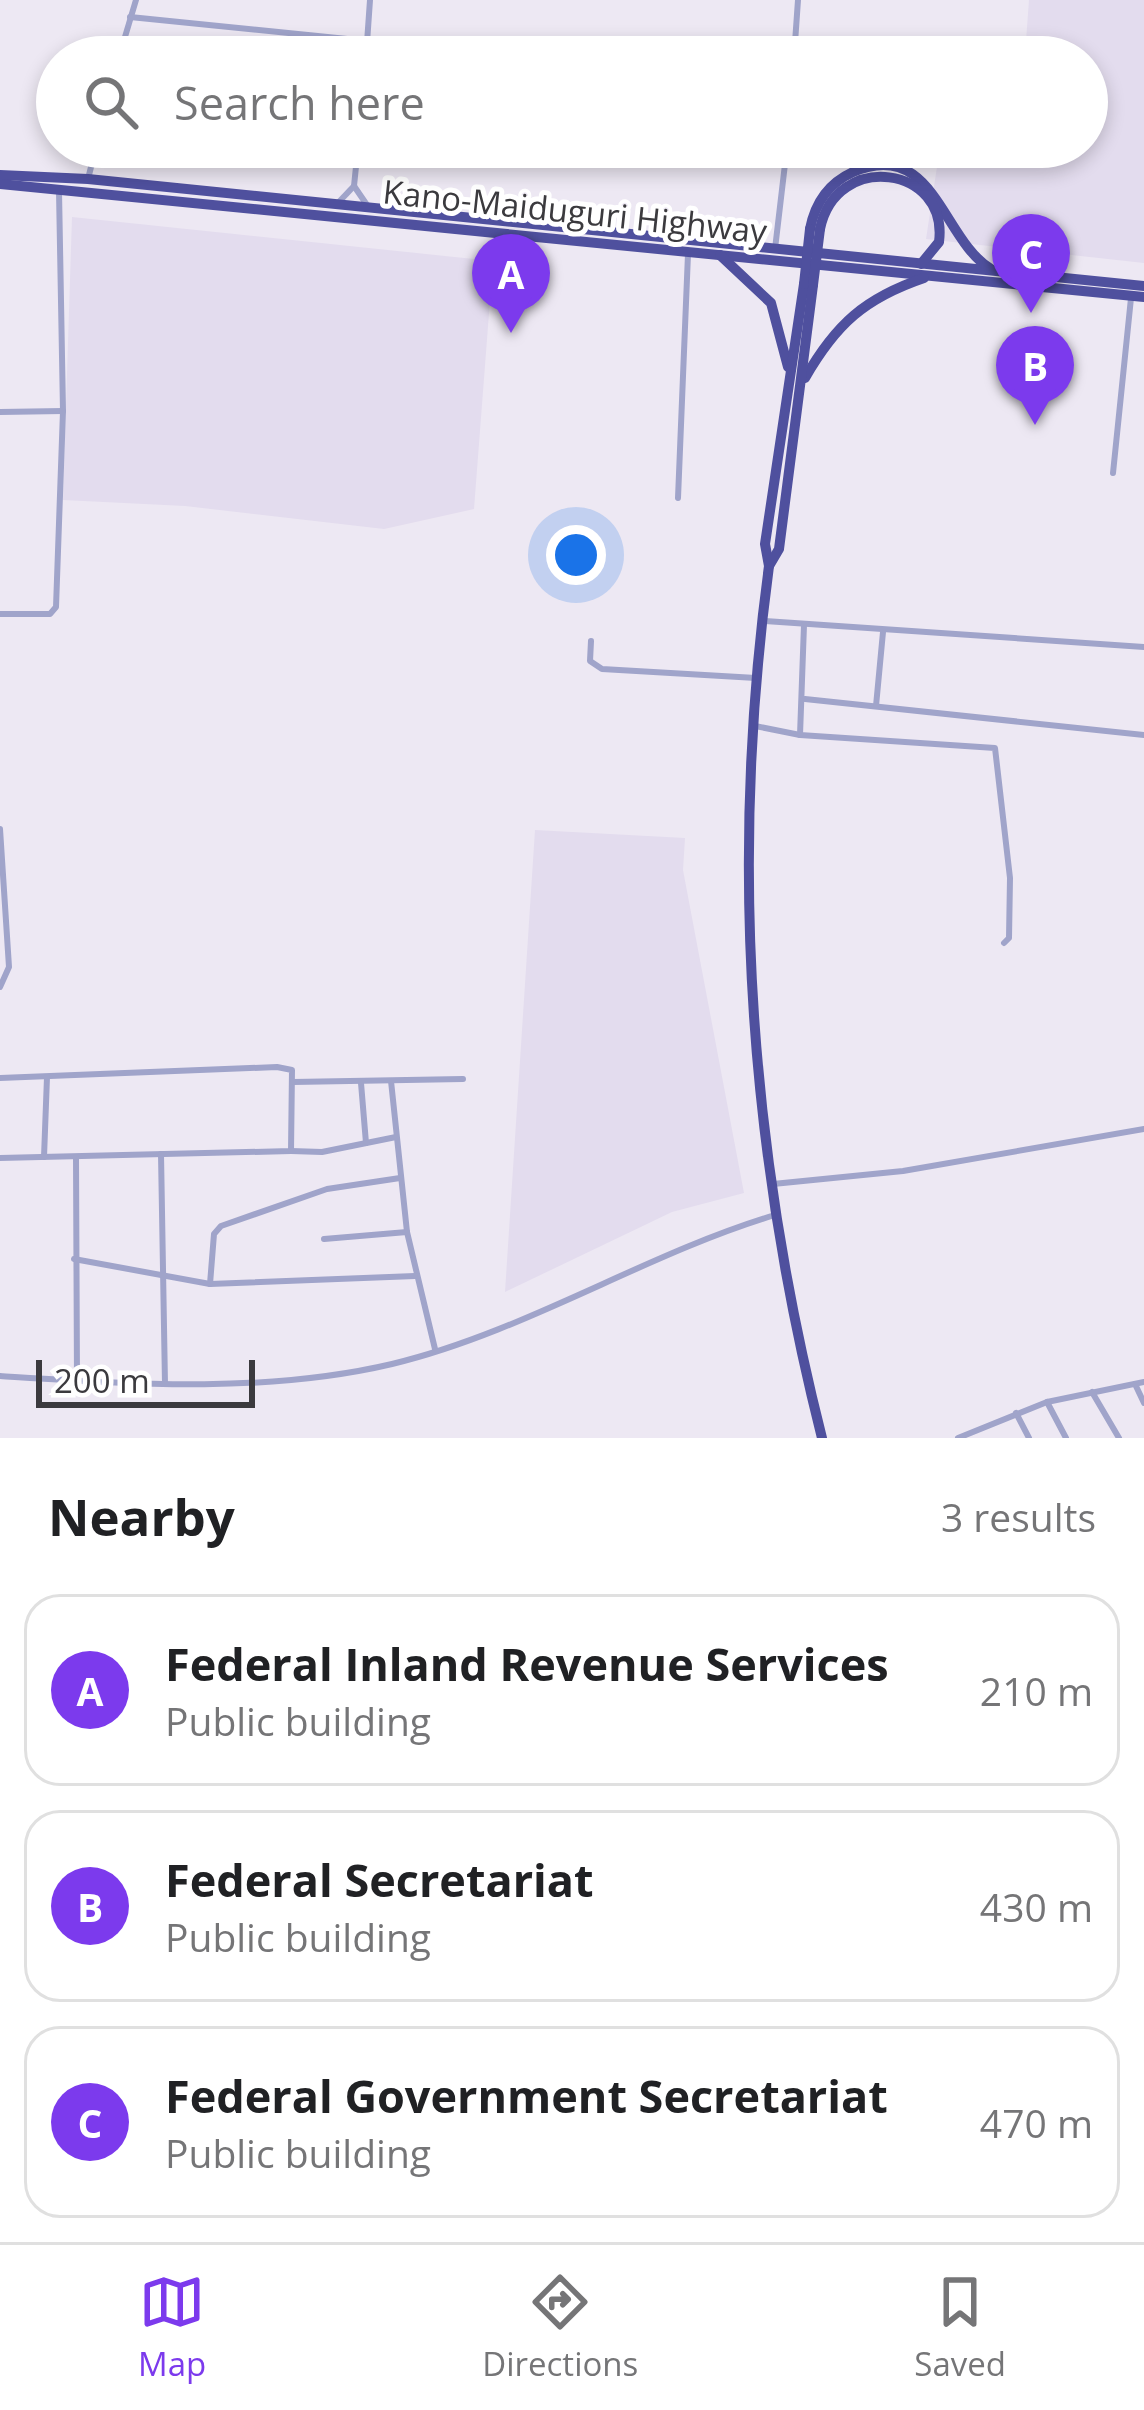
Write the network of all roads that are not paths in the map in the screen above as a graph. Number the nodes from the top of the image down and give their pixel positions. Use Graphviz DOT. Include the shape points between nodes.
graph roads {
  1 [pos="136,0"];
  2 [pos="370,0"];
  3 [pos="798,0"];
  4 [pos="130,16"];
  5 [pos="125,36"];
  6 [pos="320,36"];
  7 [pos="367,36"];
  8 [pos="795,36"];
  9 [pos="91,168"];
  10 [pos="356,168"];
  11 [pos="785,168"];
  12 [pos="0,179"];
  13 [pos="88,179"];
  14 [pos="354,186"];
  15 [pos="58,187"];
  16 [pos="336,205"];
  17 [pos="369,208"];
  18 [pos="815,229"];
  19 [pos="515,232"];
  20 [pos="775,249"];
  21 [pos="688,250"];
  22 [pos="718,253"];
  23 [pos="921,264"];
  24 [pos="994,271"];
  25 [pos="516,274"];
  26 [pos="932,275"];
  27 [pos="1138,291"];
  28 [pos="1129,336"];
  29 [pos="1140,337"];
  30 [pos="796,386"];
  31 [pos="62,410"];
  32 [pos="0,412"];
  33 [pos="1113,473"];
  34 [pos="678,499"];
  35 [pos="0,614"];
  36 [pos="762,620"];
  37 [pos="804,625"];
  38 [pos="883,632"];
  39 [pos="591,641"];
  40 [pos="1144,647"];
  41 [pos="756,678"];
  42 [pos="805,699"];
  43 [pos="876,706"];
  44 [pos="751,725"];
  45 [pos="800,735"];
  46 [pos="1144,735"];
  47 [pos="0,829"];
  48 [pos="1004,943"];
  49 [pos="0,987"];
  50 [pos="47,1077"];
  51 [pos="0,1078"];
  52 [pos="464,1079"];
  53 [pos="293,1082"];
  54 [pos="391,1082"];
  55 [pos="361,1083"];
  56 [pos="1144,1130"];
  57 [pos="396,1137"];
  58 [pos="366,1143"];
  59 [pos="291,1151"];
  60 [pos="161,1153"];
  61 [pos="76,1156"];
  62 [pos="44,1157"];
  63 [pos="0,1158"];
  64 [pos="402,1178"];
  65 [pos="770,1184"];
  66 [pos="775,1215"];
  67 [pos="407,1232"];
  68 [pos="324,1239"];
  69 [pos="74,1259"];
  70 [pos="415,1276"];
  71 [pos="162,1277"];
  72 [pos="210,1284"];
  73 [pos="435,1348"];
  74 [pos="0,1376"];
  75 [pos="76,1381"];
  76 [pos="1139,1383"];
  77 [pos="165,1384"];
  78 [pos="1092,1392"];
  79 [pos="1047,1402"];
  80 [pos="1144,1403"];
  81 [pos="1016,1413"];
  82 [pos="971,1435"];
  83 [pos="822,1438"];
  84 [pos="958,1438"];
  85 [pos="1029,1438"];
  86 [pos="1066,1438"];
  87 [pos="1119,1438"];
  1 -- 4 [label="street"];
  2 -- 7 [label="street"];
  3 -- 8 [label="street"];
  4 -- 5 [label="street"];
  4 -- 6 [label="street"];
  9 -- 13 [label="street"];
  10 -- 14 [label="street"];
  11 -- 20 [label="street"];
  12 -- 13 [label="highway, Kano-Maiduguri Highway"];
  12 -- 15 [label="highway, Kano-Maiduguri Highway"];
  13 -- 16 [label="highway, Kano-Maiduguri Highway"];
  14 -- 16 [label="street"];
  14 -- 17 [label="street"];
  15 -- 19 [label="highway, Kano-Maiduguri Highway"];
  15 -- 31 [label="street"];
  16 -- 17 [label="highway, Kano-Maiduguri Highway"];
  17 -- 20 [label="highway, Kano-Maiduguri Highway"];
  18 -- 23 [label="highway" via="850,184 869,177 904,182 926,196 939,218 939,242"];
  18 -- 24 [label="highway" via="821,198 839,180 865,168 904,171 931,189 965,246"];
  18 -- 30 [label="highway, bridge"];
  19 -- 21 [label="highway, Kano-Maiduguri Highway"];
  19 -- 25 [label="street"];
  20 -- 23 [label="highway, Kano-Maiduguri Highway"];
  21 -- 22 [label="highway, Kano-Maiduguri Highway"];
  21 -- 34 [label="street"];
  22 -- 26 [label="highway, Kano-Maiduguri Highway"];
  22 -- 30 [label="highway" via="771,303"];
  23 -- 24 [label="highway, Kano-Maiduguri Highway"];
  24 -- 27 [label="highway, Kano-Maiduguri Highway"];
  26 -- 27 [label="highway, Kano-Maiduguri Highway"];
  26 -- 30 [label="highway" via="849,314"];
  27 -- 28 [label="street"];
  28 -- 29 [label="street"];
  28 -- 33 [label="street"];
  30 -- 36 [label="highway" via="779,549"];
  31 -- 32 [label="street"];
  31 -- 35 [label="street" via="55,613"];
  36 -- 37 [label="street"];
  36 -- 41 [label="highway"];
  37 -- 38 [label="street"];
  37 -- 42 [label="street"];
  38 -- 40 [label="street"];
  38 -- 43 [label="street"];
  39 -- 41 [label="street" via="590,661 602,669"];
  41 -- 44 [label="highway"];
  42 -- 43 [label="street"];
  42 -- 45 [label="street"];
  43 -- 46 [label="street"];
  44 -- 45 [label="street"];
  44 -- 65 [label="highway" via="749,967"];
  45 -- 48 [label="street" via="995,748 1010,878"];
  47 -- 49 [label="street" via="9,968"];
  50 -- 51 [label="street"];
  50 -- 53 [label="street" via="278,1067 292,1070"];
  50 -- 62 [label="street"];
  52 -- 54 [label="street"];
  53 -- 55 [label="street"];
  53 -- 59 [label="street"];
  54 -- 55 [label="street"];
  54 -- 57 [label="street"];
  55 -- 58 [label="street"];
  56 -- 65 [label="street" via="903,1171"];
  57 -- 58 [label="street"];
  57 -- 64 [label="street"];
  58 -- 59 [label="street"];
  59 -- 60 [label="street"];
  60 -- 61 [label="street"];
  60 -- 71 [label="street"];
  61 -- 62 [label="street"];
  61 -- 69 [label="street"];
  62 -- 63 [label="street"];
  64 -- 67 [label="street"];
  64 -- 72 [label="street" via="310,1193 221,1226"];
  65 -- 66 [label="highway"];
  66 -- 73 [label="street"];
  66 -- 83 [label="highway"];
  67 -- 68 [label="street"];
  67 -- 70 [label="street"];
  69 -- 71 [label="street"];
  69 -- 75 [label="street"];
  70 -- 72 [label="street"];
  70 -- 73 [label="street"];
  71 -- 72 [label="street"];
  71 -- 77 [label="street"];
  73 -- 77 [label="street" via="349,1372"];
  74 -- 75 [label="street"];
  75 -- 77 [label="street"];
  76 -- 78 [label="street"];
  76 -- 80 [label="street"];
  78 -- 79 [label="street"];
  78 -- 87 [label="street"];
  79 -- 81 [label="street"];
  79 -- 86 [label="street"];
  81 -- 82 [label="street"];
  81 -- 85 [label="street"];
  82 -- 84 [label="street"];
}
